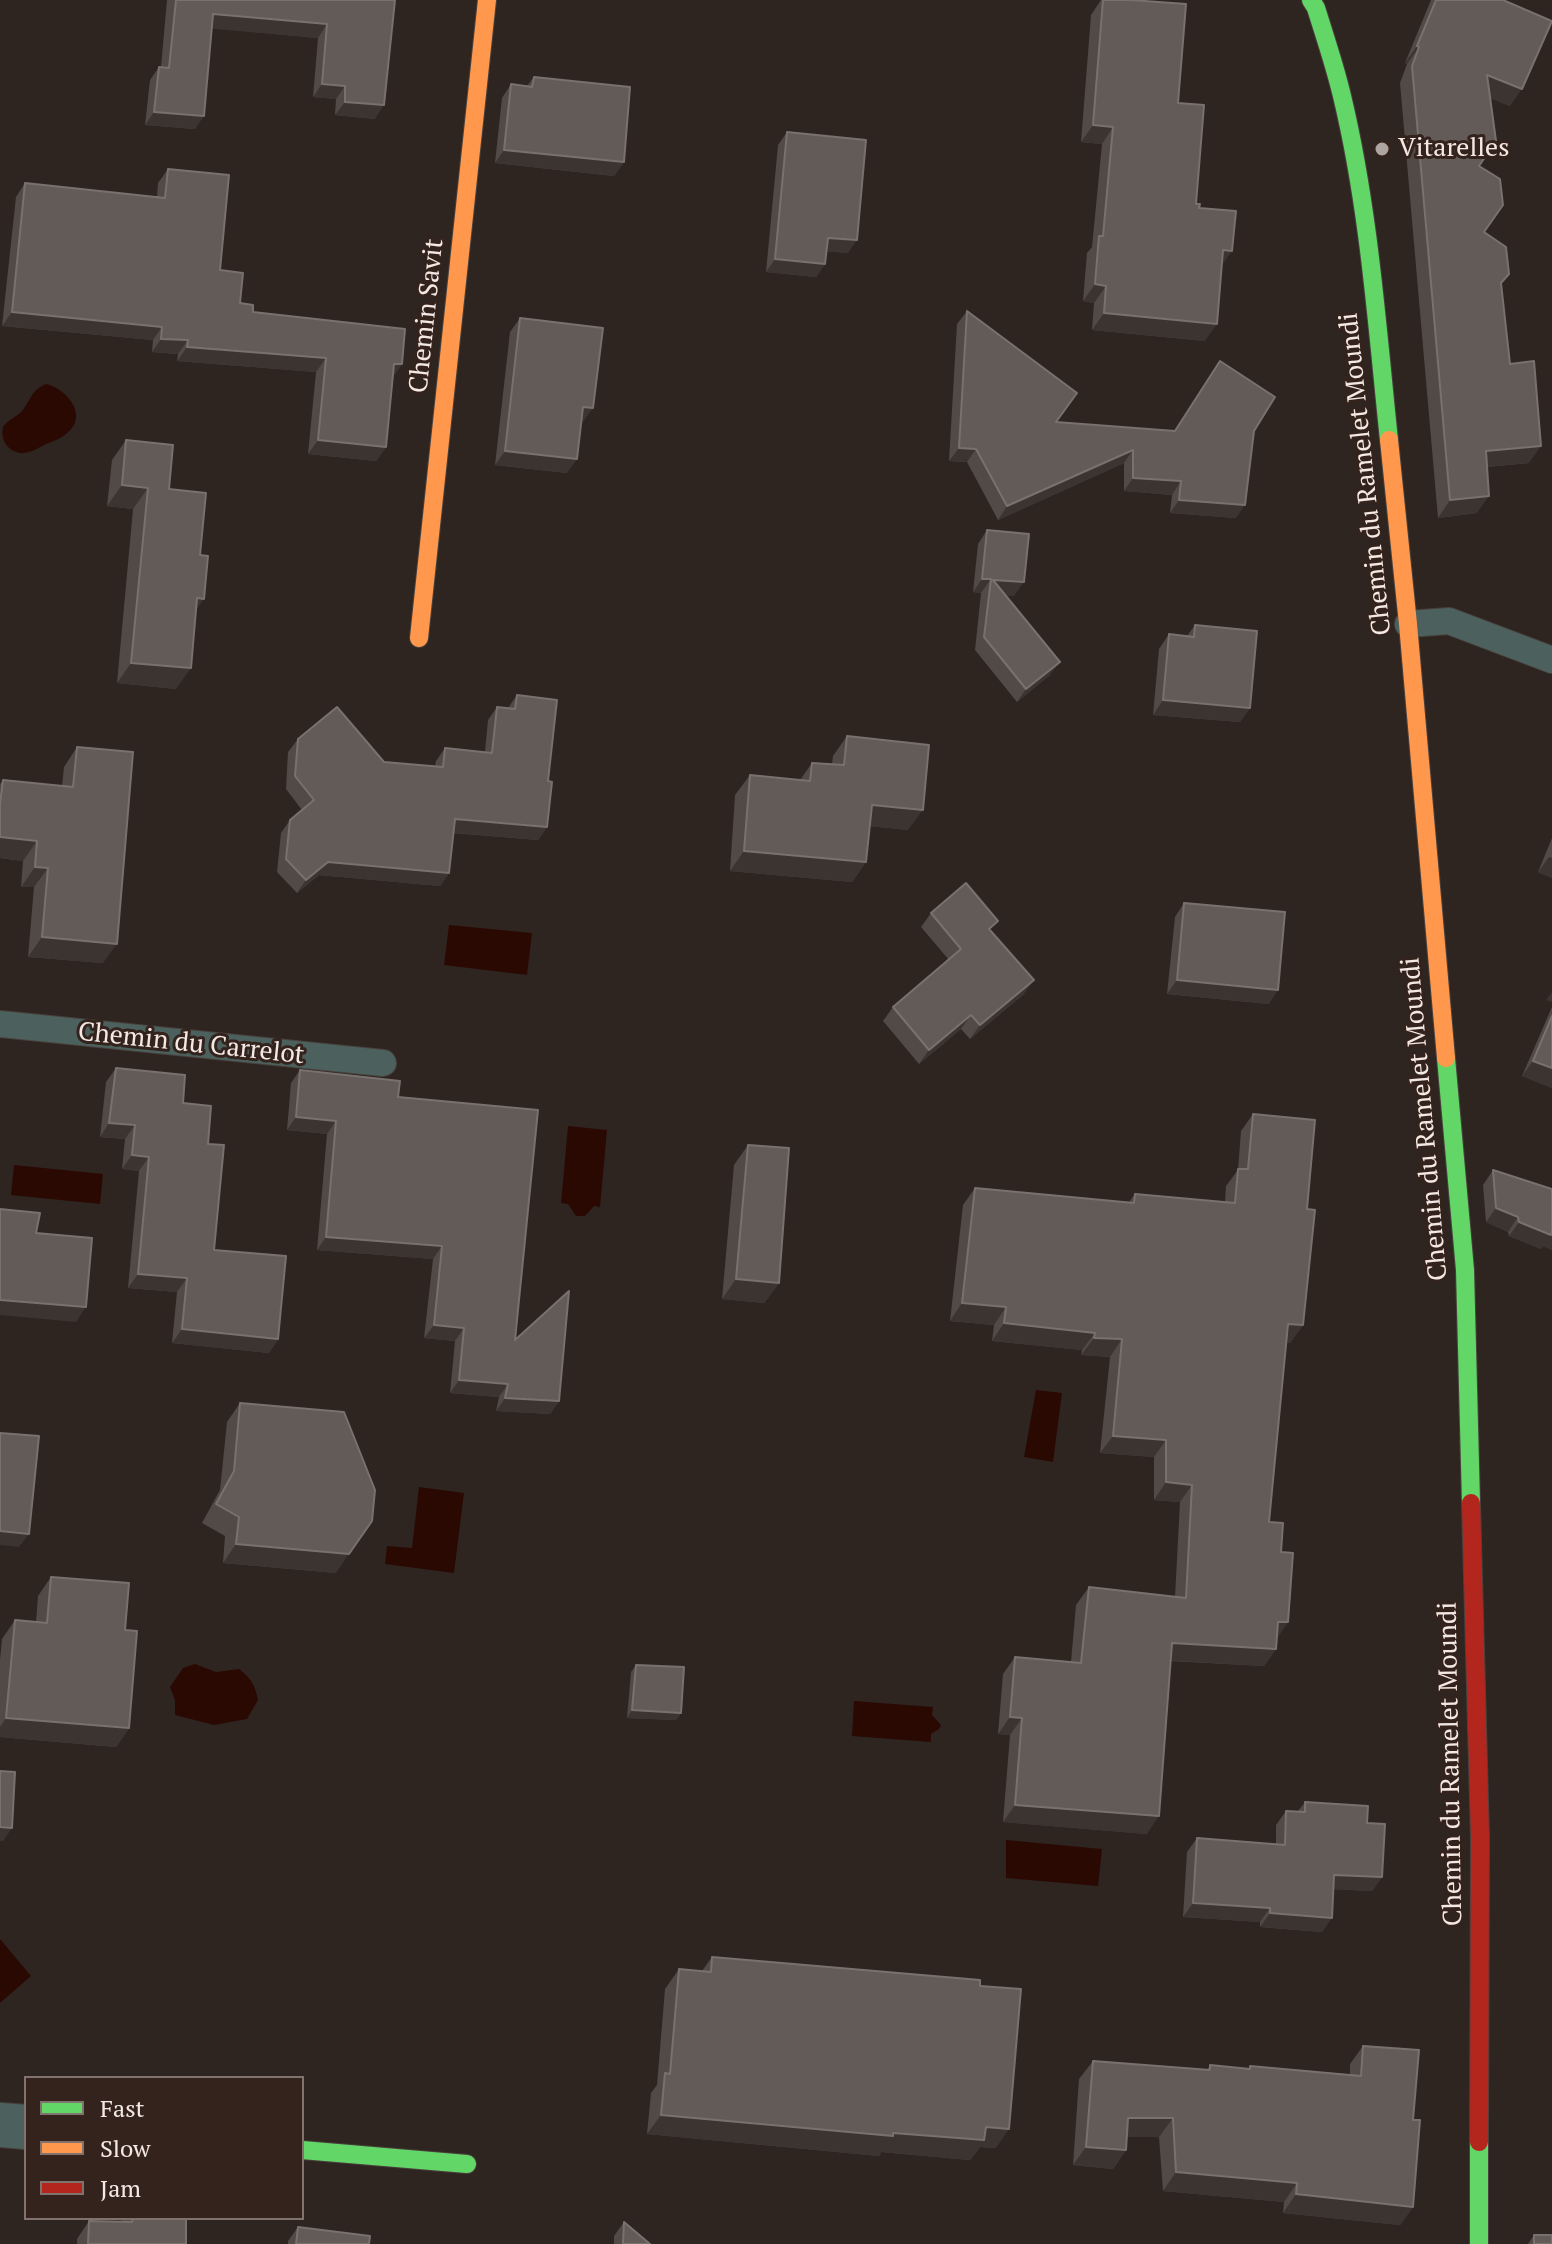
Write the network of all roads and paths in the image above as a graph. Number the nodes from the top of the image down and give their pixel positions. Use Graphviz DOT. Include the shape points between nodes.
graph roads {
  1 [pos="487,0"];
  2 [pos="1311,0"];
  3 [pos="1408,624"];
  4 [pos="419,638"];
  5 [pos="1552,660"];
  6 [pos="0,1024"];
  7 [pos="383,1063"];
  8 [pos="0,2125"];
  9 [pos="24,2127"];
  10 [pos="304,2150"];
  11 [pos="467,2164"];
  12 [pos="1479,2244"];
  1 -- 4 [label="main road, Chemin Savit"];
  2 -- 3 [label="main road, Chemin du Ramelet Moundi" via="1342,94 1355,158"];
  3 -- 5 [label="lane" via="1449,621"];
  3 -- 12 [label="main road, Chemin du Ramelet Moundi" via="1465,1270 1480,1837"];
  6 -- 7 [label="lane, Chemin du Carrelot"];
  8 -- 9 [label="street"];
  10 -- 11 [label="main road"];
}
